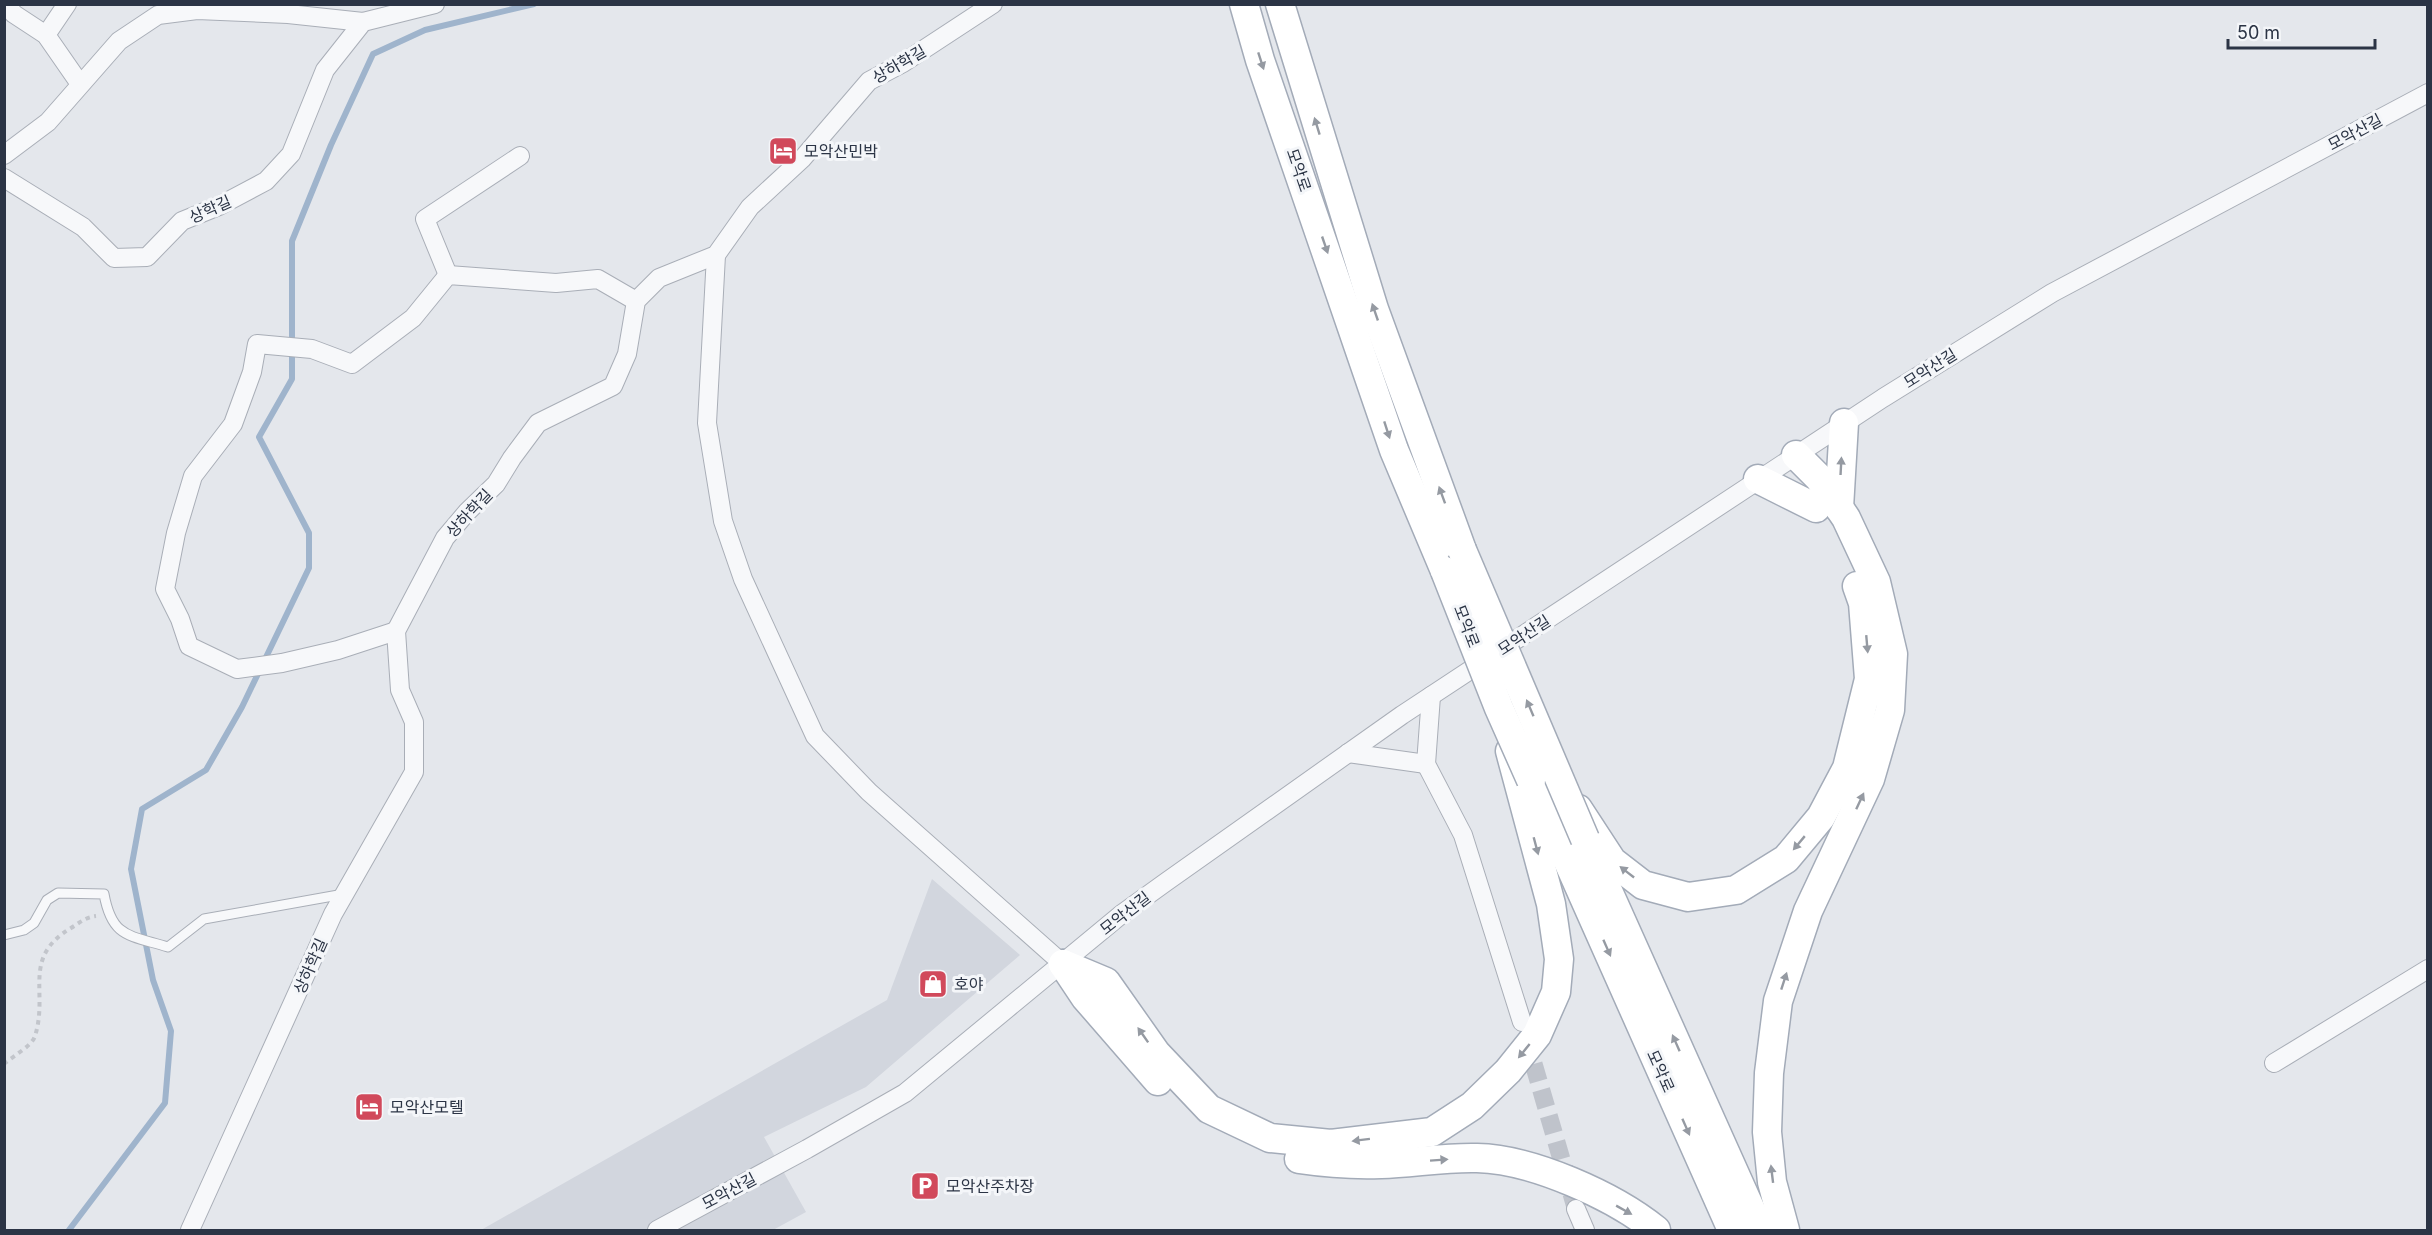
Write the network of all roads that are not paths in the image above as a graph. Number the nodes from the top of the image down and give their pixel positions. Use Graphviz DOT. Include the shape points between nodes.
graph roads {
  1 [pos="4,4"];
  2 [pos="67,4"];
  3 [pos="435,4"];
  4 [pos="993,4"];
  5 [pos="1244,4"];
  6 [pos="1280,4"];
  7 [pos="363,22"];
  8 [pos="46,35"];
  9 [pos="80,84"];
  10 [pos="2427,93"];
  11 [pos="4,154"];
  12 [pos="520,156"];
  13 [pos="4,178"];
  14 [pos="716,255"];
  15 [pos="448,275"];
  16 [pos="636,301"];
  17 [pos="1844,423"];
  18 [pos="1796,455"];
  19 [pos="1758,479"];
  20 [pos="1828,508"];
  21 [pos="1454,560"];
  22 [pos="396,631"];
  23 [pos="1431,696"];
  24 [pos="1499,708"];
  25 [pos="1547,750"];
  26 [pos="1348,753"];
  27 [pos="1426,764"];
  28 [pos="344,894"];
  29 [pos="4,935"];
  30 [pos="1063,964"];
  31 [pos="2427,969"];
  32 [pos="1522,1022"];
  33 [pos="2274,1063"];
  34 [pos="1576,1209"];
  35 [pos="190,1230"];
  36 [pos="657,1230"];
  37 [pos="1585,1230"];
  38 [pos="1656,1230"];
  39 [pos="1732,1230"];
  40 [pos="1760,1230"];
  41 [pos="1785,1230"];
  1 -- 8 [label="street"];
  2 -- 8 [label="street"];
  3 -- 7 [label="street"];
  4 -- 14 [label="street, 상하학길" via="903,63 868,81 802,159 750,207"];
  5 -- 21 [label="main road, 모악로, one-way" via="1394,450"];
  21 -- 6 [label="main road, 모악로, one-way"];
  7 -- 9 [label="street" via="197,10 158,15 119,41"];
  7 -- 13 [label="street, 상학길" via="325,70 291,154 266,181 182,222 147,257 114,258 83,226"];
  8 -- 9 [label="street"];
  9 -- 11 [label="street" via="48,122"];
  10 -- 17 [label="street, 모악산길" via="2052,293"];
  12 -- 15 [label="street" via="425,219"];
  14 -- 16 [label="street" via="658,278"];
  14 -- 30 [label="street" via="707,423 723,521 743,579 815,736 869,792"];
  15 -- 16 [label="street" via="556,283 598,279"];
  15 -- 22 [label="street" via="413,318 352,363 312,349 257,344 252,372 233,424 193,476 165,589 189,646 237,669 338,650"];
  16 -- 22 [label="street, 상하학길" via="627,354 613,386 538,423 496,484 445,538"];
  17 -- 18 [label="street, 모악산길"];
  20 -- 17 [label="main road, one-way"];
  18 -- 19 [label="street, 모악산길"];
  18 -- 20 [label="main road" via="1819,478"];
  19 -- 20 [label="main road"];
  19 -- 23 [label="street, 모악산길"];
  20 -- 25 [label="main road, one-way" via="1863,603 1869,679 1847,768 1821,817 1786,859 1736,890 1688,897 1643,885 1612,861 1575,805"];
  41 -- 20 [label="main road, one-way" via="1772,1182 1767,1132 1778,1001 1808,911 1870,779 1890,710 1893,654 1876,582"];
  21 -- 24 [label="main road, 모악로, bridge"];
  25 -- 21 [label="main road, 모악로, one-way, bridge"];
  22 -- 28 [label="street, 상하학길" via="400,690 414,722 414,772"];
  23 -- 26 [label="street, 모악산길"];
  23 -- 27 [label="street"];
  24 -- 30 [label="main road, one-way" via="1551,904 1559,959 1556,992 1537,1035 1508,1071 1472,1106 1431,1132 1331,1144 1270,1138 1209,1109 1156,1053 1106,982"];
  24 -- 39 [label="main road, 모악로, one-way, bridge"];
  40 -- 25 [label="main road, 모악로, one-way, bridge"];
  26 -- 27 [label="street"];
  26 -- 30 [label="street, 모악산길" via="1123,913"];
  27 -- 32 [label="street" via="1463,835"];
  28 -- 29 [label="lane" via="204,919 168,947 122,933 108,915 104,894 58,893 47,900 34,923"];
  28 -- 35 [label="street, 상하학길"];
  30 -- 36 [label="street, 모악산길" via="904,1093"];
  30 -- 38 [label="main road, one-way" via="1085,998 1197,1122 1263,1154 1329,1163 1477,1158 1520,1164 1563,1179"];
  31 -- 33 [label="street"];
  34 -- 37 [label="street"];
}
